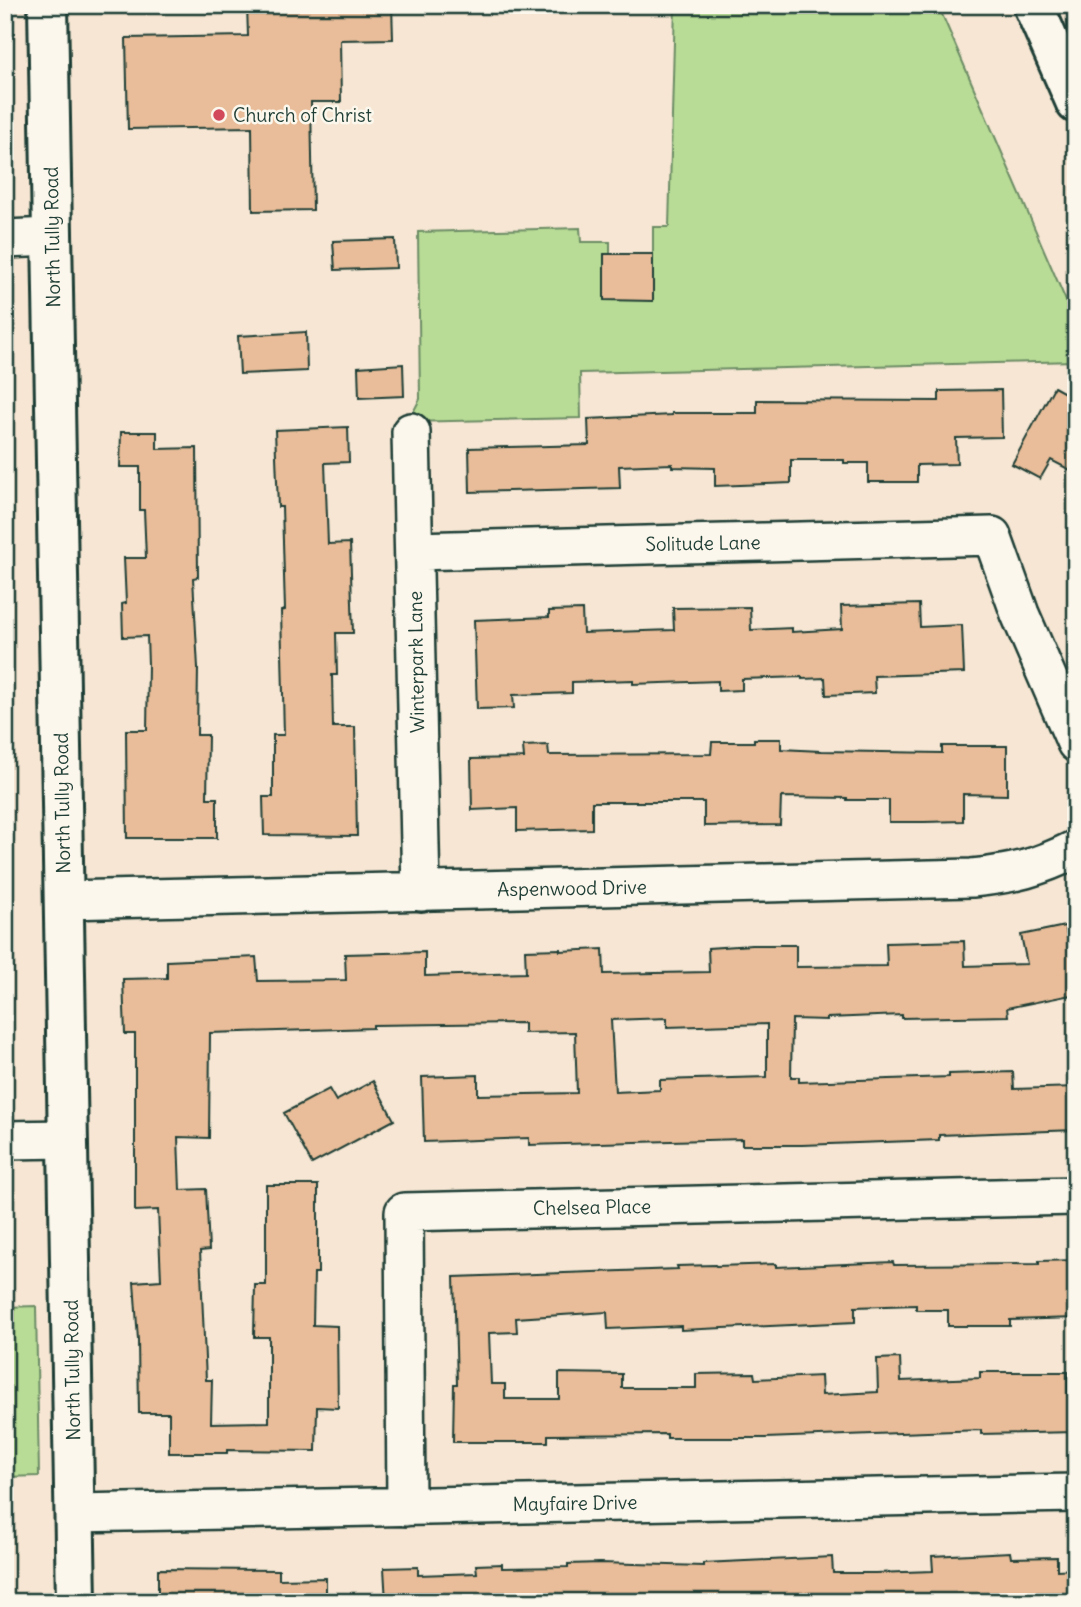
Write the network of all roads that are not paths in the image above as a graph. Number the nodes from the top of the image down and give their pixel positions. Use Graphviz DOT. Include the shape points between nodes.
graph roads {
  1 [pos="48,5"];
  2 [pos="1033,5"];
  3 [pos="1076,103"];
  4 [pos="52,237"];
  5 [pos="5,239"];
  6 [pos="411,432"];
  7 [pos="414,551"];
  8 [pos="1076,743"];
  9 [pos="1076,849"];
  10 [pos="421,892"];
  11 [pos="64,900"];
  12 [pos="68,1139"];
  13 [pos="5,1140"];
  14 [pos="1076,1196"];
  15 [pos="1076,1493"];
  16 [pos="406,1507"];
  17 [pos="75,1513"];
  18 [pos="76,1602"];
  1 -- 4 [label="main road, North Tully Road"];
  2 -- 3 [label="main road"];
  4 -- 5 [label="street"];
  4 -- 11 [label="main road, North Tully Road"];
  6 -- 7 [label="street, Winterpark Lane"];
  7 -- 8 [label="street, Solitude Lane" via="992,536"];
  7 -- 10 [label="street, Winterpark Lane"];
  9 -- 10 [label="street, Aspenwood Drive" via="1011,874 972,878"];
  10 -- 11 [label="street, Aspenwood Drive"];
  11 -- 12 [label="main road, North Tully Road"];
  12 -- 13 [label="street"];
  12 -- 17 [label="main road, North Tully Road"];
  14 -- 16 [label="street, Chelsea Place" via="404,1212"];
  15 -- 16 [label="street, Mayfaire Drive"];
  16 -- 17 [label="street, Mayfaire Drive"];
  17 -- 18 [label="main road, North Tully Road"];
}
